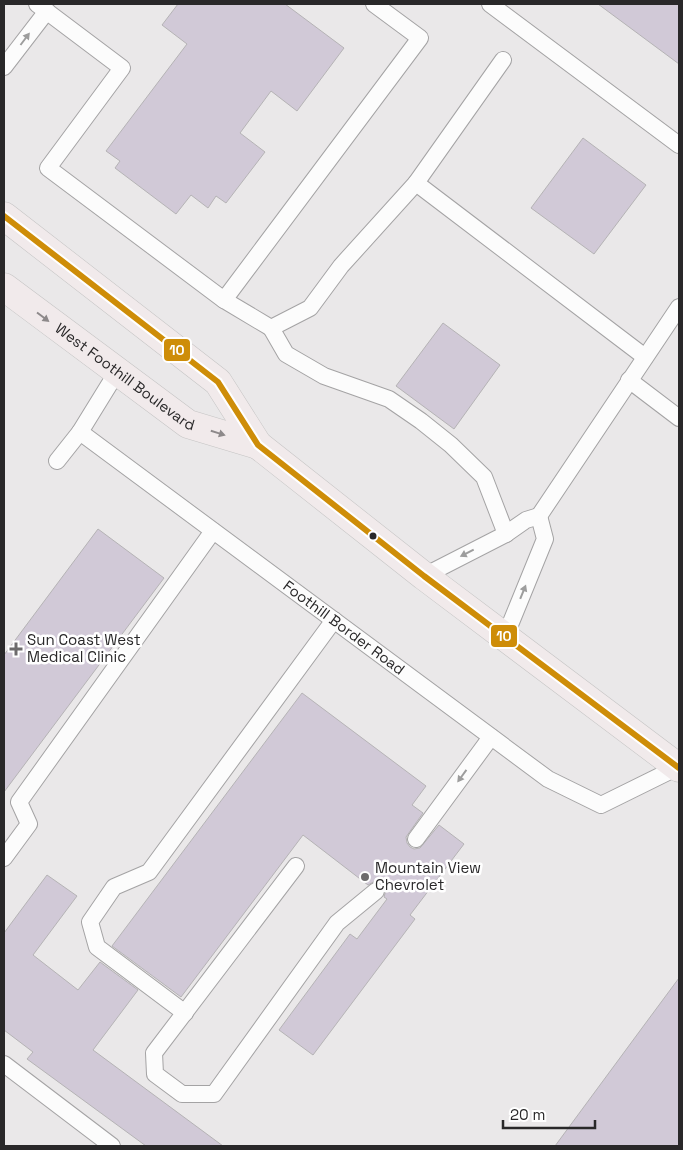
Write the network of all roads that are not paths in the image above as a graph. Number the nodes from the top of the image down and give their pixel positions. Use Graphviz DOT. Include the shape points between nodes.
graph roads {
  1 [pos="374,4"];
  2 [pos="490,4"];
  3 [pos="42,8"];
  4 [pos="503,60"];
  5 [pos="4,68"];
  6 [pos="679,145"];
  7 [pos="416,183"];
  8 [pos="4,216"];
  9 [pos="4,287"];
  10 [pos="224,300"];
  11 [pos="679,307"];
  12 [pos="271,328"];
  13 [pos="645,357"];
  14 [pos="117,372"];
  15 [pos="629,380"];
  16 [pos="679,418"];
  17 [pos="80,432"];
  18 [pos="258,446"];
  19 [pos="57,461"];
  20 [pos="539,516"];
  21 [pos="213,531"];
  22 [pos="506,534"];
  23 [pos="424,576"];
  24 [pos="334,620"];
  25 [pos="505,637"];
  26 [pos="491,737"];
  27 [pos="678,767"];
  28 [pos="416,839"];
  29 [pos="4,858"];
  30 [pos="296,866"];
  31 [pos="376,891"];
  32 [pos="185,1012"];
  33 [pos="4,1064"];
  34 [pos="112,1146"];
  1 -- 10 [label="lane" via="420,38"];
  2 -- 6 [label="lane"];
  5 -- 3 [label="lane, one-way"];
  3 -- 10 [label="lane" via="122,68 48,168"];
  4 -- 7 [label="lane"];
  7 -- 12 [label="lane" via="341,266 310,308"];
  7 -- 13 [label="lane"];
  8 -- 18 [label="main road, West Foothill Boulevard" via="218,382"];
  9 -- 14 [label="main road, West Foothill Boulevard, one-way"];
  10 -- 12 [label="lane"];
  11 -- 13 [label="lane"];
  12 -- 22 [label="lane" via="286,354 324,376 388,398 451,445 484,477"];
  13 -- 15 [label="lane"];
  14 -- 17 [label="lane"];
  14 -- 18 [label="main road, West Foothill Boulevard, one-way" via="188,424"];
  15 -- 16 [label="lane"];
  15 -- 20 [label="lane"];
  17 -- 19 [label="lane"];
  17 -- 21 [label="lane, Foothill Border Road"];
  18 -- 23 [label="main road, West Foothill Boulevard"];
  20 -- 22 [label="lane" via="526,520"];
  25 -- 20 [label="lane, one-way" via="545,539"];
  21 -- 24 [label="lane, Foothill Border Road"];
  21 -- 29 [label="lane" via="19,802 29,824"];
  22 -- 23 [label="lane, one-way"];
  23 -- 25 [label="main road, West Foothill Boulevard"];
  24 -- 26 [label="lane, Foothill Border Road"];
  24 -- 32 [label="lane" via="149,872 114,887 90,922 96,948"];
  25 -- 27 [label="main road, West Foothill Boulevard"];
  26 -- 27 [label="lane, Foothill Border Road" via="548,779 601,805"];
  26 -- 28 [label="lane, one-way"];
  30 -- 32 [label="lane"];
  31 -- 32 [label="lane" via="337,923 214,1094 182,1094 155,1074 154,1053"];
  33 -- 34 [label="lane"];
}
